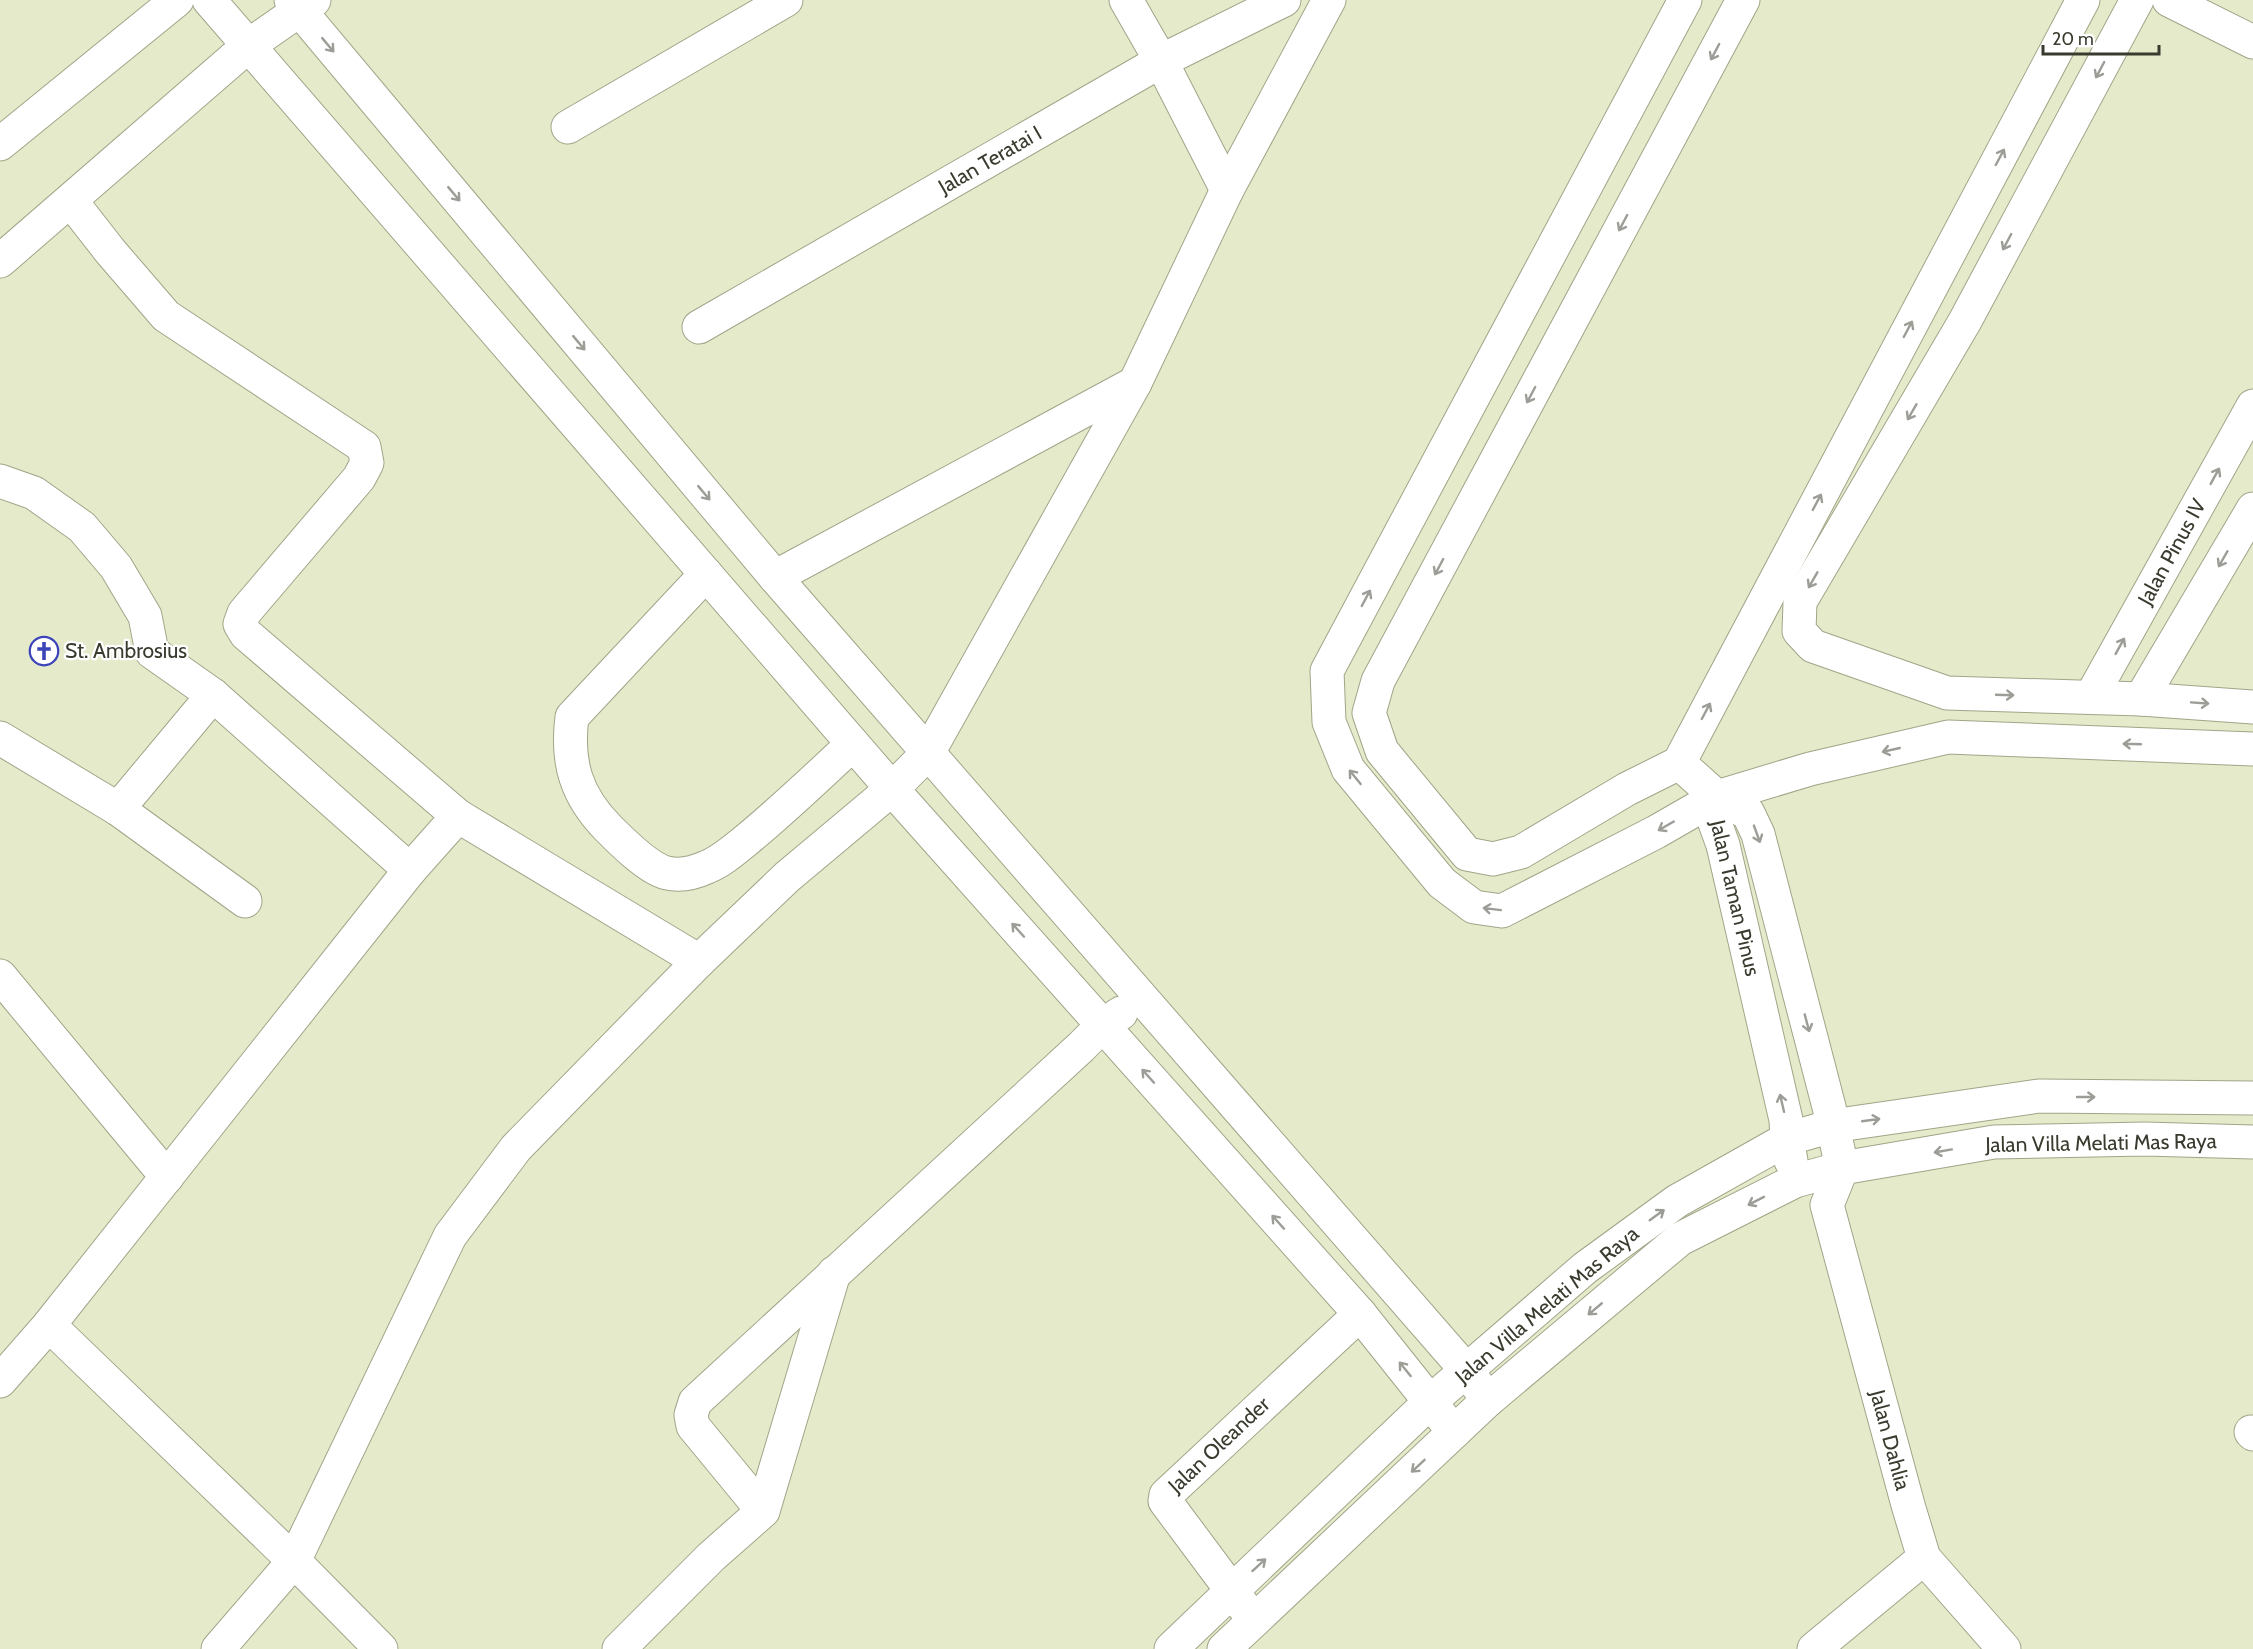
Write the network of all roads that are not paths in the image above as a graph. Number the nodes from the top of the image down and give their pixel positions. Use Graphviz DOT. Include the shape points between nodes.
graph roads {
  1 [pos="177,0"];
  2 [pos="209,0"];
  3 [pos="786,0"];
  4 [pos="1126,0"];
  5 [pos="1284,0"];
  6 [pos="1329,0"];
  7 [pos="1685,0"];
  8 [pos="1743,0"];
  9 [pos="2083,0"];
  10 [pos="2137,0"];
  11 [pos="2169,0"];
  12 [pos="301,3"];
  13 [pos="2253,42"];
  14 [pos="248,46"];
  15 [pos="1161,61"];
  16 [pos="568,127"];
  17 [pos="0,144"];
  18 [pos="1227,190"];
  19 [pos="71,201"];
  20 [pos="0,261"];
  21 [pos="699,327"];
  22 [pos="1135,383"];
  23 [pos="2253,406"];
  24 [pos="0,481"];
  25 [pos="2253,509"];
  26 [pos="706,574"];
  27 [pos="775,577"];
  28 [pos="1947,693"];
  29 [pos="213,695"];
  30 [pos="2091,697"];
  31 [pos="2141,699"];
  32 [pos="2253,707"];
  33 [pos="1948,737"];
  34 [pos="0,738"];
  35 [pos="853,744"];
  36 [pos="2253,749"];
  37 [pos="928,753"];
  38 [pos="1679,763"];
  39 [pos="892,789"];
  40 [pos="1717,797"];
  41 [pos="118,808"];
  42 [pos="458,816"];
  43 [pos="410,870"];
  44 [pos="245,901"];
  45 [pos="699,961"];
  46 [pos="0,976"];
  47 [pos="1141,999"];
  48 [pos="1103,1025"];
  49 [pos="2039,1096"];
  50 [pos="2253,1098"];
  51 [pos="1832,1126"];
  52 [pos="1787,1139"];
  53 [pos="2041,1141"];
  54 [pos="2253,1142"];
  55 [pos="1842,1168"];
  56 [pos="167,1177"];
  57 [pos="1795,1181"];
  58 [pos="1827,1205"];
  59 [pos="834,1273"];
  60 [pos="1359,1314"];
  61 [pos="50,1325"];
  62 [pos="1467,1371"];
  63 [pos="0,1381"];
  64 [pos="1488,1400"];
  65 [pos="1431,1401"];
  66 [pos="1454,1432"];
  67 [pos="763,1511"];
  68 [pos="1924,1558"];
  69 [pos="294,1561"];
  70 [pos="1231,1590"];
  71 [pos="1254,1621"];
  72 [pos="218,1649"];
  73 [pos="381,1649"];
  74 [pos="619,1649"];
  75 [pos="1171,1649"];
  76 [pos="1224,1649"];
  77 [pos="1814,1649"];
  78 [pos="2004,1649"];
  1 -- 17 [label="street"];
  2 -- 14 [label="street"];
  3 -- 16 [label="street"];
  4 -- 15 [label="street"];
  5 -- 15 [label="street, Jalan Teratai I"];
  6 -- 18 [label="street"];
  40 -- 7 [label="street, one-way" via="1502,911 1474,907 1442,883 1348,769 1329,722 1327,671"];
  8 -- 38 [label="street, one-way" via="1377,681 1369,713 1383,752 1467,854 1493,859 1521,852"];
  38 -- 9 [label="street, one-way"];
  10 -- 28 [label="street, one-way" via="1965,321 1800,602 1799,631 1813,646"];
  11 -- 13 [label="street"];
  12 -- 14 [label="street"];
  12 -- 27 [label="street, one-way"];
  14 -- 19 [label="street"];
  14 -- 26 [label="street"];
  15 -- 18 [label="street"];
  15 -- 21 [label="street, Jalan Teratai I"];
  18 -- 22 [label="street"];
  19 -- 20 [label="street"];
  19 -- 42 [label="street" via="166,316 364,447 366,463 359,478 244,613 240,624 246,634"];
  22 -- 27 [label="street"];
  22 -- 37 [label="street"];
  30 -- 23 [label="street, Jalan Pinus IV, one-way"];
  24 -- 29 [label="street" via="34,493 82,526 116,567 145,616 152,652"];
  25 -- 31 [label="street, one-way"];
  26 -- 35 [label="street"];
  26 -- 35 [label="street" via="572,717 572,770 581,793 607,827 637,856 665,873 687,874 709,867 759,830"];
  27 -- 37 [label="street"];
  28 -- 30 [label="street, one-way"];
  28 -- 33 [label="street"];
  29 -- 41 [label="street"];
  29 -- 43 [label="street"];
  30 -- 31 [label="street"];
  31 -- 32 [label="street, one-way"];
  36 -- 33 [label="street, one-way"];
  33 -- 40 [label="street, one-way" via="1810,769"];
  34 -- 41 [label="street"];
  35 -- 39 [label="street"];
  37 -- 39 [label="street"];
  37 -- 47 [label="street"];
  38 -- 40 [label="street"];
  39 -- 45 [label="street" via="787,877"];
  48 -- 39 [label="street, one-way"];
  40 -- 51 [label="street, Jalan Taman Pinus, one-way" via="1748,813 1758,834"];
  52 -- 40 [label="street, Jalan Taman Pinus, one-way" via="1786,1120 1715,823"];
  41 -- 44 [label="street"];
  42 -- 43 [label="street"];
  42 -- 45 [label="street"];
  43 -- 56 [label="street"];
  45 -- 69 [label="street" via="516,1148 450,1236"];
  46 -- 56 [label="street"];
  47 -- 48 [label="street"];
  47 -- 62 [label="street"];
  48 -- 59 [label="street"];
  60 -- 48 [label="street, one-way"];
  49 -- 50 [label="street, Jalan Villa Melati Mas Raya, one-way"];
  51 -- 49 [label="street, Jalan Villa Melati Mas Raya, one-way"];
  49 -- 53 [label="street"];
  51 -- 52 [label="street, Jalan Villa Melati Mas Raya"];
  51 -- 55 [label="street, Jalan Taman Pinus"];
  52 -- 57 [label="street, Jalan Taman Pinus"];
  62 -- 52 [label="street, Jalan Villa Melati Mas Raya, one-way" via="1585,1268 1677,1201"];
  53 -- 54 [label="street, Jalan Villa Melati Mas Raya"];
  53 -- 55 [label="street, Jalan Villa Melati Mas Raya, one-way" via="1994,1142"];
  55 -- 57 [label="street, Jalan Villa Melati Mas Raya"];
  55 -- 58 [label="street"];
  56 -- 61 [label="street"];
  57 -- 58 [label="street"];
  57 -- 64 [label="street, Jalan Villa Melati Mas Raya, one-way" via="1680,1239"];
  58 -- 68 [label="street, Jalan Dahlia"];
  59 -- 67 [label="street"];
  59 -- 67 [label="street" via="695,1402 691,1415 693,1426"];
  65 -- 60 [label="street, one-way"];
  60 -- 70 [label="street, Jalan Oleander" via="1166,1495 1165,1501"];
  61 -- 63 [label="street"];
  61 -- 69 [label="street"];
  62 -- 64 [label="street"];
  62 -- 65 [label="street, Jalan Villa Melati Mas Raya"];
  64 -- 66 [label="street, Jalan Villa Melati Mas Raya"];
  65 -- 66 [label="street"];
  70 -- 65 [label="street, Jalan Villa Melati Mas Raya, one-way"];
  66 -- 71 [label="street, Jalan Villa Melati Mas Raya, one-way"];
  67 -- 74 [label="street"];
  68 -- 77 [label="street"];
  68 -- 78 [label="street, Jalan Dahlia"];
  69 -- 72 [label="street"];
  69 -- 73 [label="street"];
  70 -- 71 [label="street, Jalan Oleander"];
  70 -- 75 [label="street, Jalan Villa Melati Mas Raya"];
  71 -- 76 [label="street, Jalan Villa Melati Mas Raya"];
}
